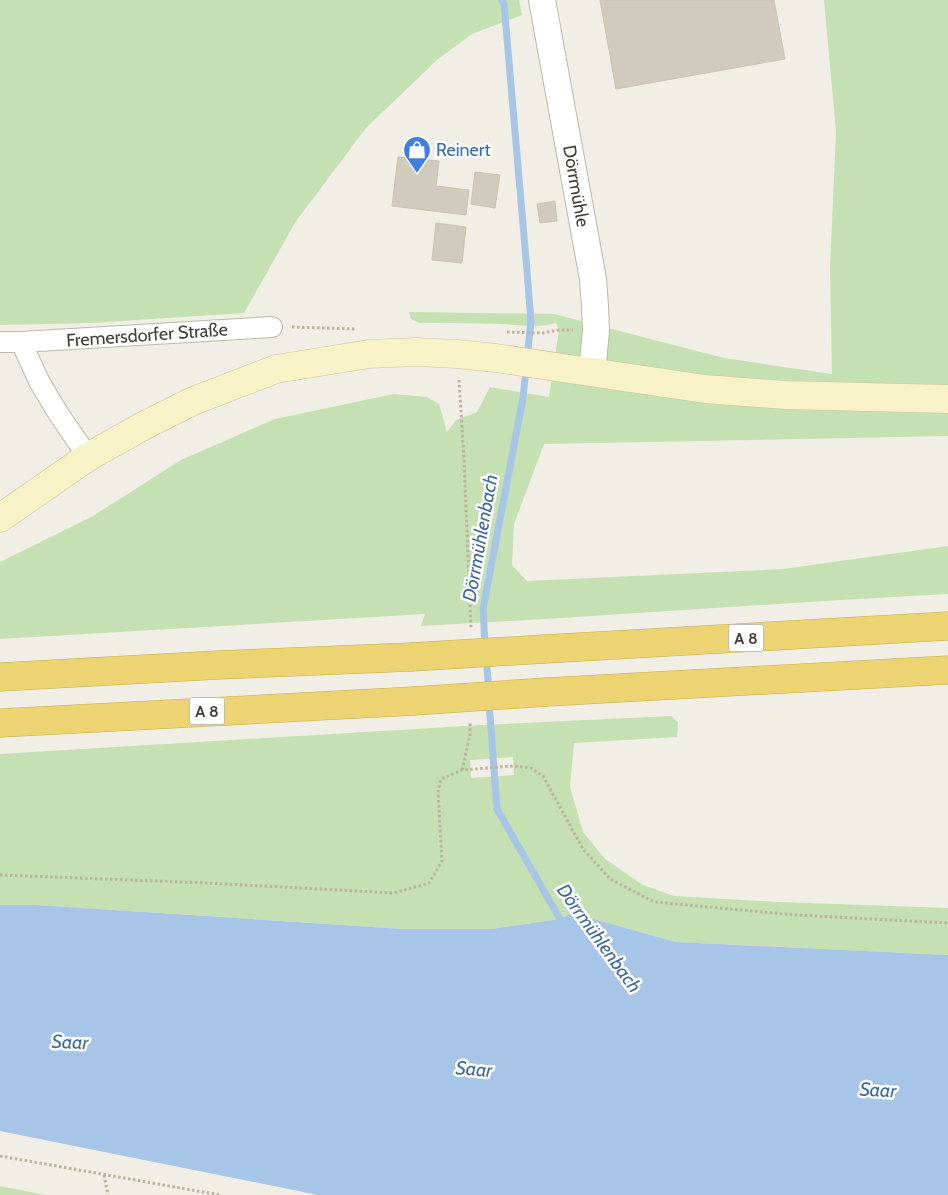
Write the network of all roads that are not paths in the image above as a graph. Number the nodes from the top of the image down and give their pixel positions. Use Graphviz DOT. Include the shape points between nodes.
graph roads {
  1 [pos="542,0"];
  2 [pos="272,327"];
  3 [pos="0,342"];
  4 [pos="21,342"];
  5 [pos="592,372"];
  6 [pos="948,399"];
  7 [pos="88,457"];
  8 [pos="0,518"];
  9 [pos="948,626"];
  10 [pos="948,670"];
  11 [pos="0,677"];
  12 [pos="0,723"];
  1 -- 5 [label="street, Dörrmühle" via="593,279 596,331"];
  2 -- 4 [label="street, Fremersdorfer Straße"];
  3 -- 4 [label="street, Fremersdorfer Straße"];
  4 -- 7 [label="street" via="40,383"];
  5 -- 6 [label="main road" via="705,389 785,395"];
  5 -- 7 [label="main road" via="496,358 416,352 369,354 276,369 193,401"];
  7 -- 8 [label="main road"];
  9 -- 11 [label="highway, A 8, bridge"];
  10 -- 12 [label="highway, A 8, bridge"];
}
